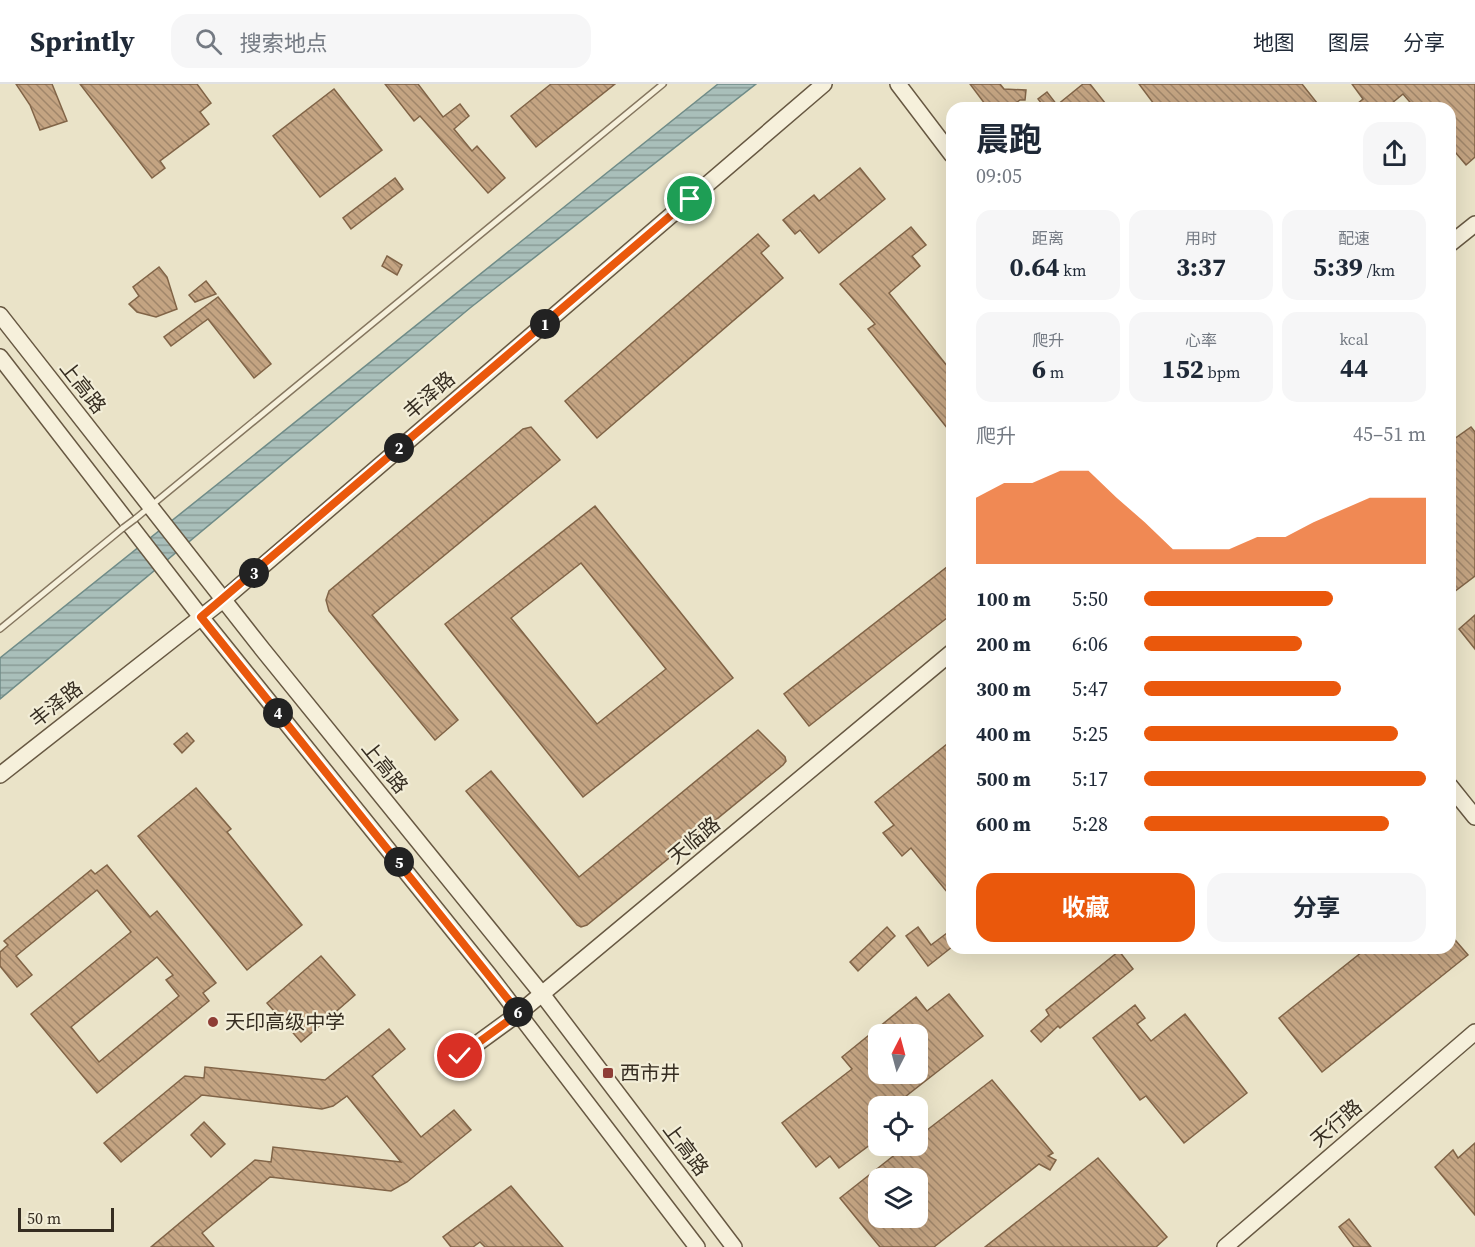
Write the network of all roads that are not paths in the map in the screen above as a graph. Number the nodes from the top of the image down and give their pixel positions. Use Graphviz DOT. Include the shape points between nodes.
graph roads {
  1 [pos="663,84"];
  2 [pos="824,84"];
  3 [pos="898,84"];
  4 [pos="946,147"];
  5 [pos="1475,224"];
  6 [pos="1456,239"];
  7 [pos="0,315"];
  8 [pos="0,357"];
  9 [pos="150,506"];
  10 [pos="223,600"];
  11 [pos="201,617"];
  12 [pos="0,629"];
  13 [pos="946,657"];
  14 [pos="0,775"];
  15 [pos="1456,793"];
  16 [pos="1475,817"];
  17 [pos="542,994"];
  18 [pos="519,1013"];
  19 [pos="1475,1032"];
  20 [pos="460,1056"];
  21 [pos="697,1247"];
  22 [pos="734,1247"];
  23 [pos="1225,1247"];
  1 -- 9 [label="lane"];
  2 -- 10 [label="main road, 丰泽路"];
  3 -- 4 [label="main road"];
  5 -- 6 [label="main road"];
  7 -- 9 [label="main road, 上高路"];
  8 -- 11 [label="main road"];
  9 -- 10 [label="main road, 上高路"];
  9 -- 12 [label="lane, bridge"];
  10 -- 11 [label="main road, 丰泽路"];
  10 -- 17 [label="main road, 上高路"];
  11 -- 14 [label="main road, 丰泽路"];
  11 -- 18 [label="main road"];
  13 -- 17 [label="main road, 天临路"];
  15 -- 16 [label="main road"];
  17 -- 18 [label="main road, 天临路"];
  17 -- 22 [label="main road, 上高路"];
  18 -- 20 [label="main road, 天临路"];
  18 -- 21 [label="main road"];
  19 -- 23 [label="main road, 天行路"];
}
